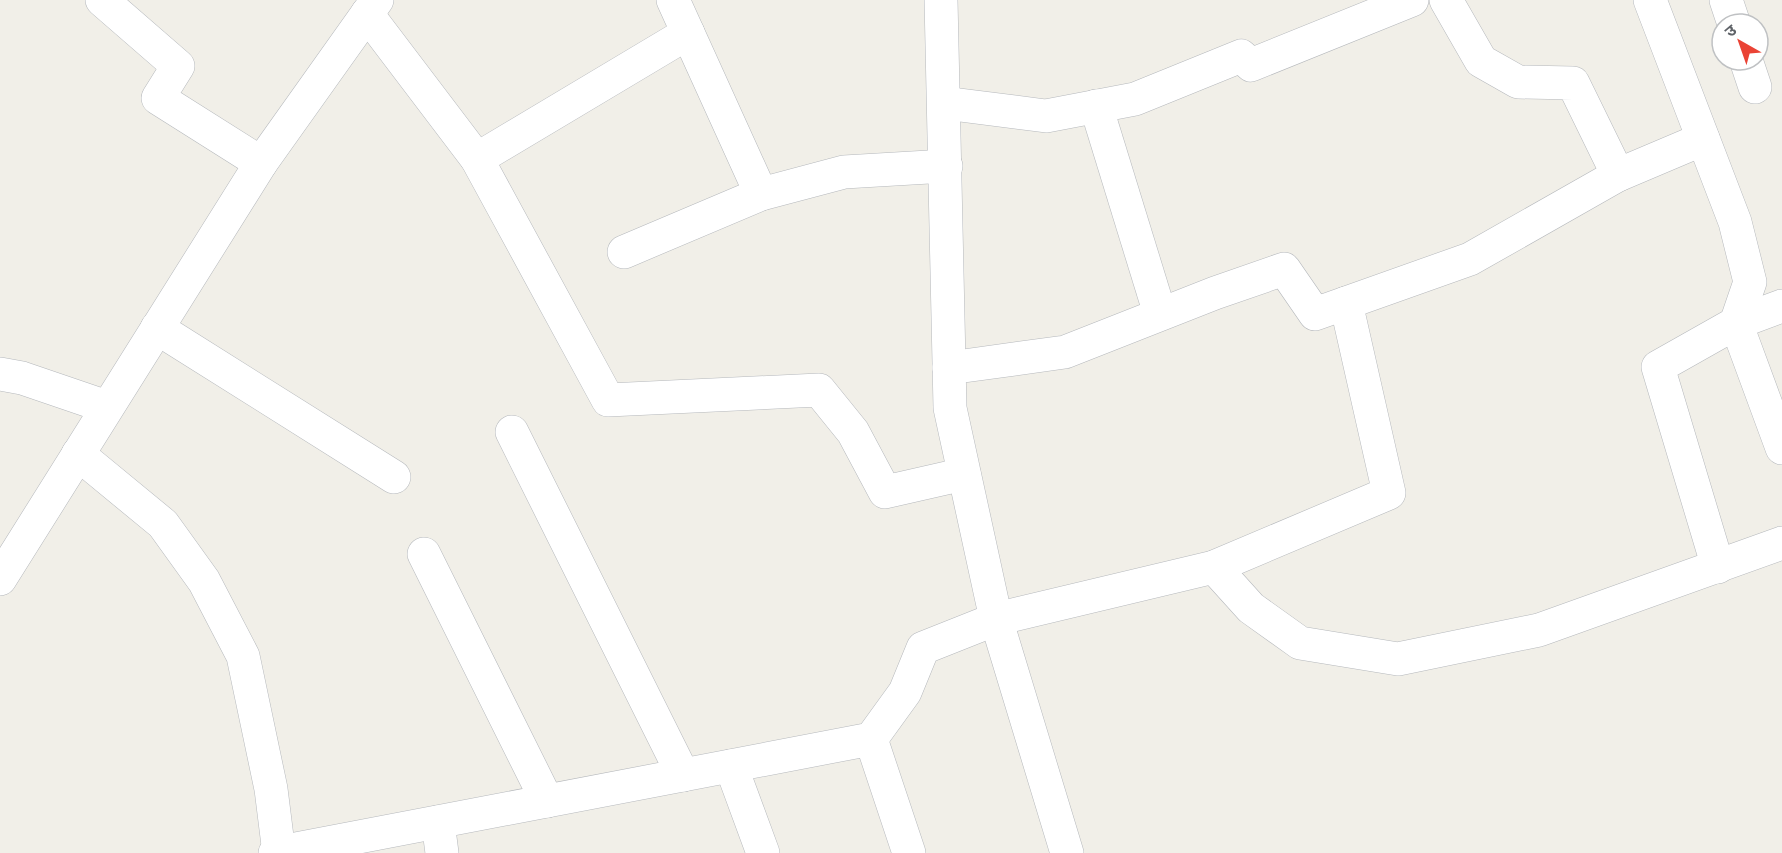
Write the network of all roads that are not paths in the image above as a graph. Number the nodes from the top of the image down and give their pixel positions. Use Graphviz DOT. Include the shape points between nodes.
graph roads {
  1 [pos="102,0"];
  2 [pos="673,0"];
  3 [pos="941,0"];
  4 [pos="1413,0"];
  5 [pos="1446,0"];
  6 [pos="1650,0"];
  7 [pos="370,5"];
  8 [pos="688,33"];
  9 [pos="945,103"];
  10 [pos="1096,106"];
  11 [pos="1703,139"];
  12 [pos="477,159"];
  13 [pos="261,163"];
  14 [pos="945,166"];
  15 [pos="1618,175"];
  16 [pos="761,194"];
  17 [pos="624,252"];
  18 [pos="1346,303"];
  19 [pos="1782,306"];
  20 [pos="1160,314"];
  21 [pos="1737,323"];
  22 [pos="157,328"];
  23 [pos="949,368"];
  24 [pos="0,374"];
  25 [pos="107,407"];
  26 [pos="512,432"];
  27 [pos="1782,447"];
  28 [pos="78,454"];
  29 [pos="964,474"];
  30 [pos="394,477"];
  31 [pos="1782,543"];
  32 [pos="424,554"];
  33 [pos="1214,567"];
  34 [pos="1718,567"];
  35 [pos="0,579"];
  36 [pos="996,619"];
  37 [pos="872,739"];
  38 [pos="731,766"];
  39 [pos="682,775"];
  40 [pos="547,801"];
  41 [pos="440,838"];
  42 [pos="277,853"];
  43 [pos="763,853"];
  44 [pos="909,853"];
  45 [pos="1067,853"];
  1 -- 13 [label="street" via="178,66 158,98"];
  2 -- 8 [label="street"];
  3 -- 9 [label="street"];
  4 -- 10 [label="street" via="1251,65 1241,56 1135,99"];
  5 -- 15 [label="street" via="1481,61 1518,82 1573,83"];
  6 -- 11 [label="street"];
  7 -- 12 [label="street"];
  7 -- 13 [label="street"];
  8 -- 12 [label="street"];
  8 -- 16 [label="street"];
  9 -- 10 [label="street" via="1046,116"];
  9 -- 14 [label="street"];
  10 -- 20 [label="street"];
  11 -- 15 [label="street"];
  11 -- 21 [label="street" via="1735,222 1750,282"];
  12 -- 29 [label="street" via="608,400 819,390 853,432 885,492"];
  13 -- 22 [label="street"];
  14 -- 16 [label="street" via="844,172"];
  14 -- 23 [label="street"];
  15 -- 18 [label="street" via="1470,260"];
  16 -- 17 [label="street"];
  18 -- 20 [label="street" via="1315,314 1284,269"];
  18 -- 33 [label="street" via="1389,493"];
  19 -- 21 [label="street"];
  20 -- 23 [label="street" via="1065,352"];
  21 -- 27 [label="street"];
  21 -- 34 [label="street" via="1658,367"];
  22 -- 25 [label="street"];
  22 -- 30 [label="street"];
  23 -- 29 [label="street" via="950,408"];
  24 -- 25 [label="street"];
  25 -- 28 [label="street"];
  26 -- 39 [label="street"];
  28 -- 35 [label="street"];
  28 -- 42 [label="street" via="163,524 204,581 243,656 271,789"];
  29 -- 36 [label="street"];
  31 -- 34 [label="street"];
  32 -- 40 [label="street"];
  33 -- 34 [label="street" via="1251,608 1300,643 1398,660 1539,630"];
  33 -- 36 [label="street"];
  36 -- 37 [label="street" via="923,648 905,692"];
  36 -- 45 [label="street"];
  37 -- 38 [label="street"];
  37 -- 44 [label="street"];
  38 -- 39 [label="street"];
  38 -- 43 [label="street"];
  39 -- 40 [label="street"];
  40 -- 41 [label="street"];
  41 -- 42 [label="street"];
}
